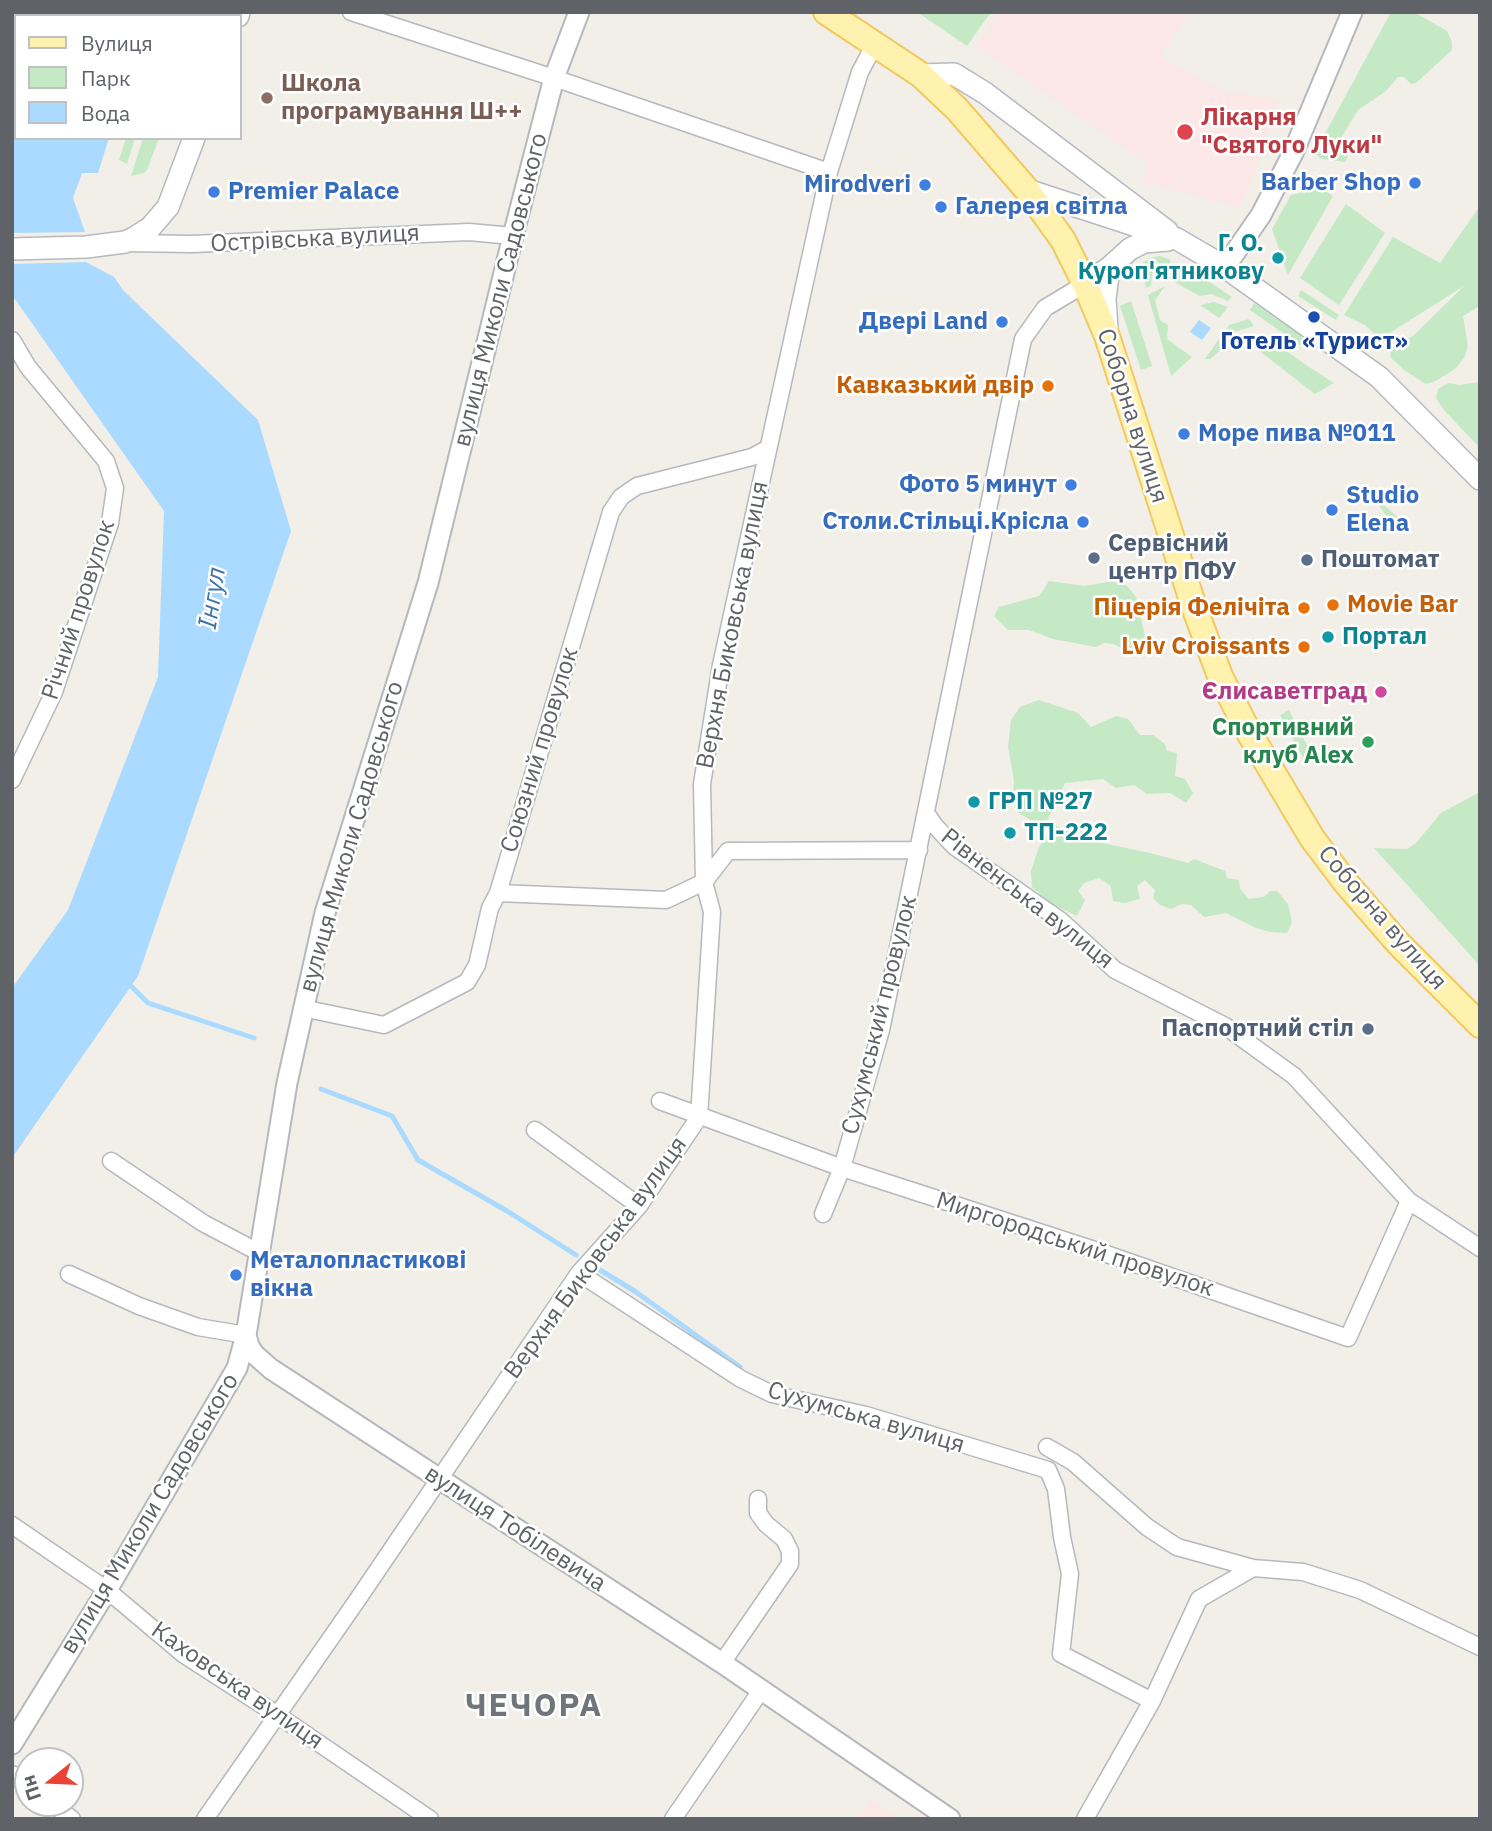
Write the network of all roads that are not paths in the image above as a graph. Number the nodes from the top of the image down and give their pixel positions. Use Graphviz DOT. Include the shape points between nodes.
graph roads {
  1 [pos="352,12"];
  2 [pos="579,12"];
  3 [pos="826,12"];
  4 [pos="1352,12"];
  5 [pos="875,44"];
  6 [pos="921,75"];
  7 [pos="555,78"];
  8 [pos="193,140"];
  9 [pos="829,172"];
  10 [pos="1027,190"];
  11 [pos="513,236"];
  12 [pos="1177,239"];
  13 [pos="116,243"];
  14 [pos="12,249"];
  15 [pos="1225,267"];
  16 [pos="1109,268"];
  17 [pos="1085,284"];
  18 [pos="1107,336"];
  19 [pos="12,340"];
  20 [pos="767,449"];
  21 [pos="1480,479"];
  22 [pos="12,780"];
  23 [pos="926,813"];
  24 [pos="919,850"];
  25 [pos="704,882"];
  26 [pos="498,893"];
  27 [pos="302,1008"];
  28 [pos="1480,1025"];
  29 [pos="660,1101"];
  30 [pos="699,1117"];
  31 [pos="536,1130"];
  32 [pos="111,1161"];
  33 [pos="842,1168"];
  34 [pos="1409,1201"];
  35 [pos="639,1206"];
  36 [pos="823,1214"];
  37 [pos="1480,1248"];
  38 [pos="258,1252"];
  39 [pos="579,1273"];
  40 [pos="69,1274"];
  41 [pos="246,1335"];
  42 [pos="1047,1447"];
  43 [pos="438,1480"];
  44 [pos="758,1499"];
  45 [pos="12,1525"];
  46 [pos="1253,1568"];
  47 [pos="107,1590"];
  48 [pos="1476,1646"];
  49 [pos="723,1663"];
  50 [pos="762,1689"];
  51 [pos="1152,1702"];
  52 [pos="276,1714"];
  53 [pos="12,1744"];
  54 [pos="205,1819"];
  55 [pos="430,1819"];
  56 [pos="673,1819"];
  57 [pos="950,1819"];
  58 [pos="1084,1819"];
  1 -- 7 [label="street"];
  2 -- 7 [label="street, вулиця Миколи Садовського"];
  3 -- 5 [label="main road, Соборна вулиця"];
  4 -- 15 [label="street" via="1293,153 1261,215"];
  5 -- 6 [label="main road, Соборна вулиця"];
  5 -- 9 [label="street, Верхня Биковська вулиця" via="860,72"];
  6 -- 10 [label="main road, Соборна вулиця"];
  6 -- 12 [label="main road" via="954,74 985,93"];
  7 -- 9 [label="street"];
  7 -- 11 [label="street, вулиця Миколи Садовського"];
  8 -- 13 [label="main road" via="168,207 150,228"];
  9 -- 20 [label="street, Верхня Биковська вулиця"];
  10 -- 12 [label="main road"];
  10 -- 17 [label="main road, Соборна вулиця" via="1063,240"];
  11 -- 13 [label="street, Острівська вулиця" via="469,232"];
  11 -- 27 [label="street, вулиця Миколи Садовського" via="428,583 324,913"];
  12 -- 15 [label="main road"];
  12 -- 16 [label="main road" via="1144,242"];
  13 -- 14 [label="main road"];
  15 -- 21 [label="main road" via="1379,377"];
  16 -- 17 [label="main road"];
  16 -- 18 [label="main road"];
  17 -- 18 [label="main road, Соборна вулиця"];
  17 -- 23 [label="street, Рівненська вулиця" via="1045,308 1023,339"];
  18 -- 28 [label="main road, Соборна вулиця" via="1194,607 1220,676 1248,731 1312,838 1346,883"];
  19 -- 22 [label="street, Річний провулок" via="28,367 106,461 115,488 110,523 54,692"];
  20 -- 25 [label="street, Верхня Биковська вулиця" via="721,665 702,784"];
  20 -- 26 [label="street, Союзний провулок" via="752,457 637,486 621,497 611,512"];
  23 -- 24 [label="street, Сухумський провулок"];
  23 -- 34 [label="street, Рівненська вулиця" via="955,847 1059,920 1115,970 1225,1026 1294,1076"];
  24 -- 25 [label="street" via="728,851"];
  24 -- 33 [label="street, Сухумський провулок" via="881,1030"];
  25 -- 26 [label="street" via="666,900"];
  25 -- 30 [label="street, Верхня Биковська вулиця" via="712,912"];
  26 -- 27 [label="street, Союзний провулок" via="477,965 467,982 384,1025"];
  27 -- 38 [label="street, вулиця Миколи Садовського"];
  29 -- 30 [label="street, Миргородський провулок"];
  30 -- 33 [label="street, Миргородський провулок"];
  30 -- 35 [label="street, Верхня Биковська вулиця"];
  31 -- 35 [label="street"];
  32 -- 38 [label="street" via="203,1223"];
  33 -- 34 [label="street, Миргородський провулок" via="1348,1338"];
  33 -- 36 [label="street, Сухумський провулок"];
  34 -- 37 [label="street, Рівненська вулиця"];
  35 -- 39 [label="street, Верхня Биковська вулиця"];
  38 -- 41 [label="street, вулиця Миколи Садовського"];
  39 -- 43 [label="street, Верхня Биковська вулиця"];
  39 -- 51 [label="street, Сухумська вулиця" via="741,1380 772,1394 866,1415 1048,1470 1056,1489 1070,1574 1061,1654"];
  40 -- 41 [label="street" via="198,1327"];
  41 -- 43 [label="street, вулиця Тобілевича" via="260,1361"];
  41 -- 47 [label="street, вулиця Миколи Садовського" via="237,1368"];
  42 -- 46 [label="street" via="1073,1462 1177,1547"];
  43 -- 49 [label="street, вулиця Тобілевича"];
  43 -- 52 [label="street, Верхня Биковська вулиця"];
  44 -- 49 [label="street" via="758,1513 784,1539 790,1564"];
  45 -- 47 [label="street, Каховська вулиця"];
  46 -- 48 [label="street" via="1303,1572 1360,1590"];
  46 -- 51 [label="street" via="1199,1599"];
  47 -- 52 [label="street, Каховська вулиця" via="183,1654"];
  47 -- 53 [label="street, вулиця Миколи Садовського"];
  49 -- 50 [label="street, вулиця Тобілевича"];
  50 -- 56 [label="street"];
  50 -- 57 [label="street, вулиця Тобілевича"];
  51 -- 58 [label="street"];
  52 -- 54 [label="street, Верхня Биковська вулиця"];
  52 -- 55 [label="street, Каховська вулиця"];
}
